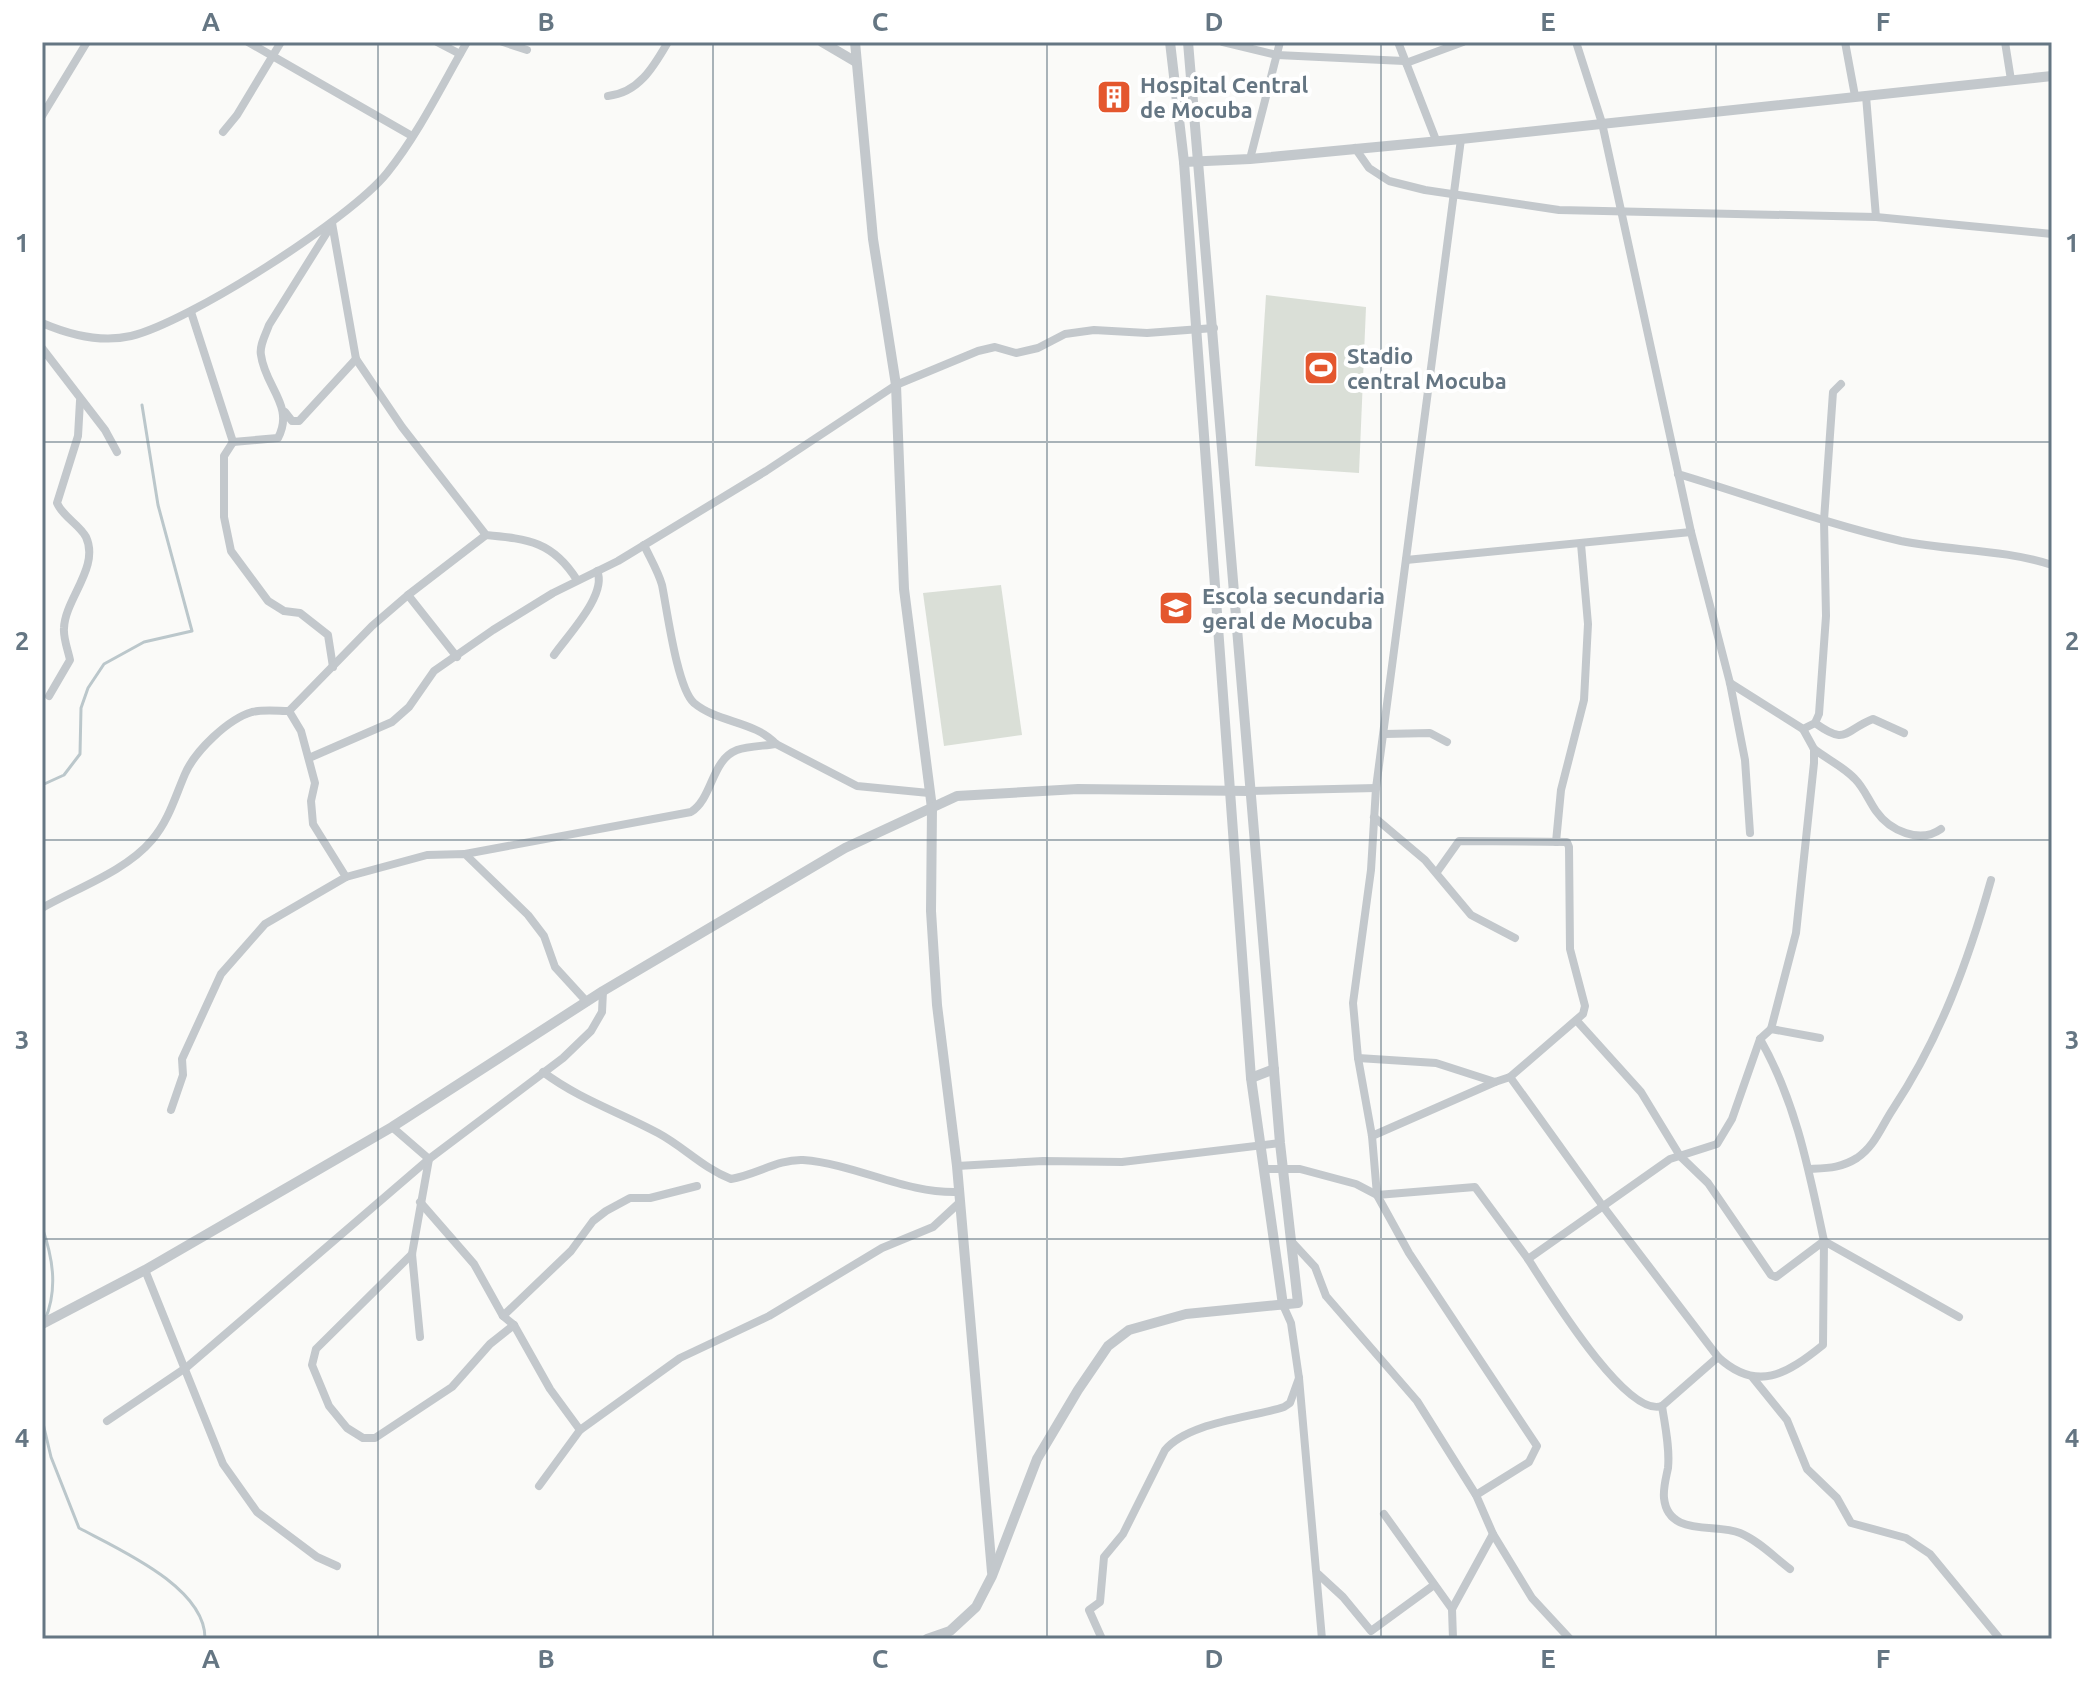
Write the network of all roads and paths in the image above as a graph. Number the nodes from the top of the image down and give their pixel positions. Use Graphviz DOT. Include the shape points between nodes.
graph roads {
  1 [pos="87,42"];
  2 [pos="248,42"];
  3 [pos="281,42"];
  4 [pos="437,42"];
  5 [pos="467,42"];
  6 [pos="503,42"];
  7 [pos="668,42"];
  8 [pos="822,42"];
  9 [pos="855,42"];
  10 [pos="1170,42"];
  11 [pos="1188,42"];
  12 [pos="1223,42"];
  13 [pos="1280,42"];
  14 [pos="1398,42"];
  15 [pos="1463,42"];
  16 [pos="1576,42"];
  17 [pos="1845,42"];
  18 [pos="2005,42"];
  19 [pos="527,50"];
  20 [pos="460,54"];
  21 [pos="1277,55"];
  22 [pos="274,57"];
  23 [pos="856,62"];
  24 [pos="1405,62"];
  25 [pos="2052,76"];
  26 [pos="2011,80"];
  27 [pos="608,96"];
  28 [pos="1860,96"];
  29 [pos="42,116"];
  30 [pos="1602,123"];
  31 [pos="223,132"];
  32 [pos="412,136"];
  33 [pos="1461,139"];
  34 [pos="1436,140"];
  35 [pos="1355,148"];
  36 [pos="1250,159"];
  37 [pos="1199,161"];
  38 [pos="1184,162"];
  39 [pos="1455,195"];
  40 [pos="1619,209"];
  41 [pos="1876,217"];
  42 [pos="332,224"];
  43 [pos="2052,234"];
  44 [pos="191,312"];
  45 [pos="42,323"];
  46 [pos="1214,328"];
  47 [pos="1196,330"];
  48 [pos="42,348"];
  49 [pos="356,359"];
  50 [pos="1841,384"];
  51 [pos="896,385"];
  52 [pos="80,401"];
  53 [pos="284,411"];
  54 [pos="233,442"];
  55 [pos="117,452"];
  56 [pos="1678,474"];
  57 [pos="1228,520"];
  58 [pos="1824,520"];
  59 [pos="1210,521"];
  60 [pos="1691,532"];
  61 [pos="486,535"];
  62 [pos="1581,544"];
  63 [pos="644,545"];
  64 [pos="1406,560"];
  65 [pos="2052,565"];
  66 [pos="597,571"];
  67 [pos="577,580"];
  68 [pos="408,595"];
  69 [pos="554,655"];
  70 [pos="457,657"];
  71 [pos="333,667"];
  72 [pos="1730,683"];
  73 [pos="49,696"];
  74 [pos="289,711"];
  75 [pos="1815,723"];
  76 [pos="1803,729"];
  77 [pos="1904,733"];
  78 [pos="1385,734"];
  79 [pos="1447,742"];
  80 [pos="776,744"];
  81 [pos="1814,749"];
  82 [pos="309,758"];
  83 [pos="1376,788"];
  84 [pos="1229,790"];
  85 [pos="1249,791"];
  86 [pos="929,793"];
  87 [pos="932,808"];
  88 [pos="1374,817"];
  89 [pos="1941,829"];
  90 [pos="1750,833"];
  91 [pos="1556,842"];
  92 [pos="465,854"];
  93 [pos="1437,872"];
  94 [pos="346,877"];
  95 [pos="1991,880"];
  96 [pos="42,908"];
  97 [pos="1515,938"];
  98 [pos="603,991"];
  99 [pos="587,1002"];
  100 [pos="1577,1021"];
  101 [pos="1771,1029"];
  102 [pos="1820,1038"];
  103 [pos="1760,1039"];
  104 [pos="1358,1058"];
  105 [pos="1274,1069"];
  106 [pos="543,1072"];
  107 [pos="1510,1077"];
  108 [pos="1251,1078"];
  109 [pos="1495,1082"];
  110 [pos="171,1110"];
  111 [pos="392,1127"];
  112 [pos="1372,1136"];
  113 [pos="1280,1143"];
  114 [pos="1262,1145"];
  115 [pos="1680,1156"];
  116 [pos="429,1159"];
  117 [pos="957,1166"];
  118 [pos="1283,1168"];
  119 [pos="1266,1169"];
  120 [pos="1810,1169"];
  121 [pos="697,1186"];
  122 [pos="1377,1195"];
  123 [pos="959,1197"];
  124 [pos="420,1202"];
  125 [pos="1602,1205"];
  126 [pos="1291,1241"];
  127 [pos="1824,1241"];
  128 [pos="412,1254"];
  129 [pos="1528,1259"];
  130 [pos="145,1270"];
  131 [pos="1298,1303"];
  132 [pos="1283,1305"];
  133 [pos="503,1316"];
  134 [pos="1959,1317"];
  135 [pos="1291,1323"];
  136 [pos="42,1324"];
  137 [pos="514,1325"];
  138 [pos="420,1337"];
  139 [pos="1718,1357"];
  140 [pos="187,1367"];
  141 [pos="1299,1378"];
  142 [pos="1753,1378"];
  143 [pos="1662,1406"];
  144 [pos="107,1421"];
  145 [pos="580,1430"];
  146 [pos="539,1486"];
  147 [pos="1476,1495"];
  148 [pos="1384,1514"];
  149 [pos="1493,1534"];
  150 [pos="337,1566"];
  151 [pos="1790,1569"];
  152 [pos="1318,1574"];
  153 [pos="992,1576"];
  154 [pos="1434,1585"];
  155 [pos="1452,1609"];
  156 [pos="933,1638"];
  157 [pos="1102,1639"];
  158 [pos="1322,1639"];
  159 [pos="1453,1639"];
  160 [pos="1570,1639"];
  161 [pos="2000,1639"];
  1 -- 29 [label="street"];
  2 -- 22 [label="street"];
  3 -- 22 [label="street"];
  4 -- 20 [label="street"];
  5 -- 20 [label="street"];
  6 -- 19 [label="street"];
  7 -- 27 [label="street" via="637,84"];
  8 -- 23 [label="street"];
  9 -- 23 [label="street"];
  10 -- 38 [label="street"];
  11 -- 37 [label="street"];
  12 -- 21 [label="street"];
  13 -- 21 [label="street"];
  14 -- 24 [label="street"];
  15 -- 24 [label="street"];
  16 -- 30 [label="street"];
  17 -- 28 [label="street"];
  18 -- 26 [label="street"];
  20 -- 32 [label="street"];
  21 -- 24 [label="street"];
  21 -- 36 [label="street"];
  22 -- 31 [label="street"];
  22 -- 32 [label="street"];
  23 -- 51 [label="street" via="873,239"];
  24 -- 34 [label="street"];
  25 -- 26 [label="street"];
  26 -- 28 [label="street"];
  28 -- 30 [label="street"];
  28 -- 41 [label="street"];
  30 -- 33 [label="street"];
  30 -- 40 [label="street"];
  32 -- 42 [label="street" via="386,175"];
  33 -- 34 [label="street"];
  33 -- 39 [label="street"];
  34 -- 35 [label="street"];
  35 -- 36 [label="street"];
  35 -- 39 [label="street" via="1369,168 1389,181"];
  36 -- 37 [label="street"];
  37 -- 38 [label="street"];
  37 -- 46 [label="street"];
  38 -- 47 [label="street"];
  39 -- 40 [label="street" via="1559,210"];
  39 -- 64 [label="street"];
  40 -- 41 [label="street"];
  40 -- 56 [label="street"];
  41 -- 43 [label="street"];
  42 -- 44 [label="street"];
  42 -- 49 [label="street"];
  42 -- 53 [label="street" via="263,342 260,355"];
  44 -- 45 [label="street" via="132,336 101,339"];
  44 -- 54 [label="street"];
  46 -- 47 [label="street"];
  46 -- 57 [label="street"];
  47 -- 51 [label="street" via="1065,334 1016,353 995,347"];
  47 -- 59 [label="street"];
  48 -- 52 [label="street"];
  49 -- 53 [label="street" via="299,421"];
  49 -- 61 [label="street"];
  50 -- 58 [label="street" via="1833,392"];
  51 -- 63 [label="street"];
  51 -- 86 [label="street" via="904,589"];
  52 -- 55 [label="street"];
  52 -- 73 [label="street" via="78,436 57,503 87,538 87,554 82,585 70,599 63,630 70,660"];
  53 -- 54 [label="street" via="285,425 278,438"];
  54 -- 71 [label="street" via="224,456 224,517 231,551 268,601 300,613 328,635"];
  56 -- 58 [label="street"];
  56 -- 60 [label="street"];
  57 -- 59 [label="street"];
  57 -- 85 [label="street"];
  58 -- 65 [label="street" via="1926,545 2009,554"];
  58 -- 75 [label="street" via="1826,616"];
  59 -- 84 [label="street"];
  60 -- 62 [label="street"];
  60 -- 72 [label="street"];
  61 -- 67 [label="street" via="553,551"];
  61 -- 68 [label="street"];
  62 -- 64 [label="street"];
  62 -- 91 [label="street" via="1588,624 1584,700 1561,790"];
  63 -- 66 [label="street"];
  63 -- 80 [label="street" via="661,582 668,628 691,701 713,715 767,734"];
  64 -- 78 [label="street"];
  66 -- 67 [label="street"];
  66 -- 69 [label="street" via="600,586"];
  67 -- 70 [label="street"];
  68 -- 70 [label="street"];
  68 -- 71 [label="street"];
  70 -- 82 [label="street" via="434,671 401,716"];
  71 -- 74 [label="street"];
  72 -- 76 [label="street"];
  72 -- 90 [label="street" via="1745,760"];
  74 -- 82 [label="street"];
  74 -- 96 [label="street" via="251,712 232,723 186,770 171,811 152,841 126,862"];
  75 -- 76 [label="street"];
  75 -- 77 [label="street" via="1833,736 1842,737 1873,719"];
  76 -- 81 [label="street"];
  78 -- 79 [label="street" via="1430,733"];
  78 -- 83 [label="street"];
  80 -- 86 [label="street" via="857,786"];
  80 -- 92 [label="street" via="729,755 691,812"];
  81 -- 89 [label="street" via="1856,779 1878,814 1894,826 1914,837"];
  81 -- 101 [label="street" via="1796,933"];
  82 -- 94 [label="street" via="315,783 313,824"];
  83 -- 85 [label="street"];
  83 -- 88 [label="street"];
  84 -- 85 [label="street"];
  84 -- 87 [label="street" via="991,792 957,796"];
  84 -- 108 [label="street"];
  85 -- 105 [label="street"];
  86 -- 87 [label="street"];
  87 -- 98 [label="street" via="845,848"];
  87 -- 117 [label="street" via="937,1005"];
  88 -- 93 [label="street"];
  88 -- 104 [label="street" via="1353,1003"];
  91 -- 93 [label="street" via="1459,841"];
  91 -- 100 [label="street" via="1567,842 1571,857 1570,949 1585,1006"];
  92 -- 94 [label="street" via="427,855"];
  92 -- 99 [label="street" via="528,915 544,936 555,967"];
  93 -- 97 [label="street" via="1471,915"];
  94 -- 110 [label="street" via="265,924 221,974 182,1059 183,1075"];
  95 -- 120 [label="street" via="1958,988 1916,1076 1880,1134 1858,1157 1835,1168"];
  98 -- 99 [label="street"];
  98 -- 106 [label="street" via="602,1012 591,1031"];
  99 -- 111 [label="street"];
  100 -- 107 [label="street"];
  100 -- 115 [label="street" via="1641,1092"];
  101 -- 102 [label="street"];
  101 -- 103 [label="street"];
  103 -- 115 [label="street" via="1724,1136 1711,1147"];
  103 -- 120 [label="street" via="1788,1098"];
  104 -- 109 [label="street" via="1436,1063"];
  104 -- 112 [label="street"];
  105 -- 108 [label="street"];
  105 -- 113 [label="street"];
  106 -- 116 [label="street"];
  106 -- 123 [label="street" via="731,1179 800,1160"];
  107 -- 109 [label="street"];
  107 -- 125 [label="street"];
  108 -- 114 [label="street"];
  109 -- 112 [label="street"];
  111 -- 116 [label="street"];
  111 -- 130 [label="street"];
  112 -- 122 [label="street"];
  113 -- 114 [label="street"];
  113 -- 118 [label="street"];
  114 -- 117 [label="street" via="1122,1162"];
  114 -- 119 [label="street"];
  115 -- 125 [label="street"];
  115 -- 127 [label="street" via="1708,1183 1771,1275 1784,1274"];
  116 -- 124 [label="street"];
  116 -- 140 [label="street"];
  117 -- 123 [label="street"];
  118 -- 119 [label="street"];
  118 -- 122 [label="street" via="1356,1184"];
  118 -- 126 [label="street"];
  119 -- 132 [label="street"];
  120 -- 127 [label="street"];
  121 -- 133 [label="street" via="630,1198 606,1211"];
  122 -- 129 [label="street" via="1475,1187"];
  122 -- 147 [label="street" via="1409,1253 1537,1446 1529,1462"];
  123 -- 145 [label="street" via="933,1227 882,1248 769,1316 680,1358"];
  123 -- 153 [label="street"];
  124 -- 128 [label="street"];
  124 -- 133 [label="street" via="474,1264"];
  125 -- 129 [label="street"];
  125 -- 139 [label="street"];
  126 -- 131 [label="street"];
  126 -- 147 [label="street" via="1315,1267 1326,1296 1417,1401"];
  127 -- 134 [label="street"];
  127 -- 142 [label="street" via="1823,1345 1796,1367"];
  128 -- 137 [label="street" via="316,1349 312,1365 329,1406 347,1428 363,1438 390,1430 452,1387"];
  128 -- 138 [label="street"];
  129 -- 143 [label="street" via="1602,1365 1644,1406"];
  130 -- 136 [label="street"];
  130 -- 140 [label="street"];
  131 -- 132 [label="street"];
  131 -- 135 [label="street"];
  132 -- 135 [label="street"];
  132 -- 153 [label="street" via="1186,1314 1129,1330 1108,1346 1037,1459"];
  133 -- 137 [label="street"];
  135 -- 141 [label="street"];
  137 -- 145 [label="street"];
  139 -- 142 [label="street" via="1733,1371"];
  139 -- 143 [label="street"];
  140 -- 144 [label="street"];
  140 -- 150 [label="street" via="211,1441 257,1512"];
  141 -- 152 [label="street"];
  141 -- 157 [label="street" via="1284,1407 1202,1430 1165,1450 1123,1534 1104,1557 1100,1602 1089,1610"];
  142 -- 161 [label="street" via="1787,1420 1807,1469 1837,1498 1851,1523 1906,1538 1930,1554"];
  143 -- 151 [label="street" via="1667,1509 1693,1529 1740,1533"];
  145 -- 146 [label="street"];
  147 -- 149 [label="street"];
  148 -- 154 [label="street"];
  149 -- 155 [label="street"];
  149 -- 160 [label="street" via="1532,1598"];
  152 -- 154 [label="street" via="1371,1631"];
  152 -- 158 [label="street"];
  153 -- 156 [label="street" via="976,1607 959,1625"];
  154 -- 155 [label="street"];
  155 -- 159 [label="street"];
}
